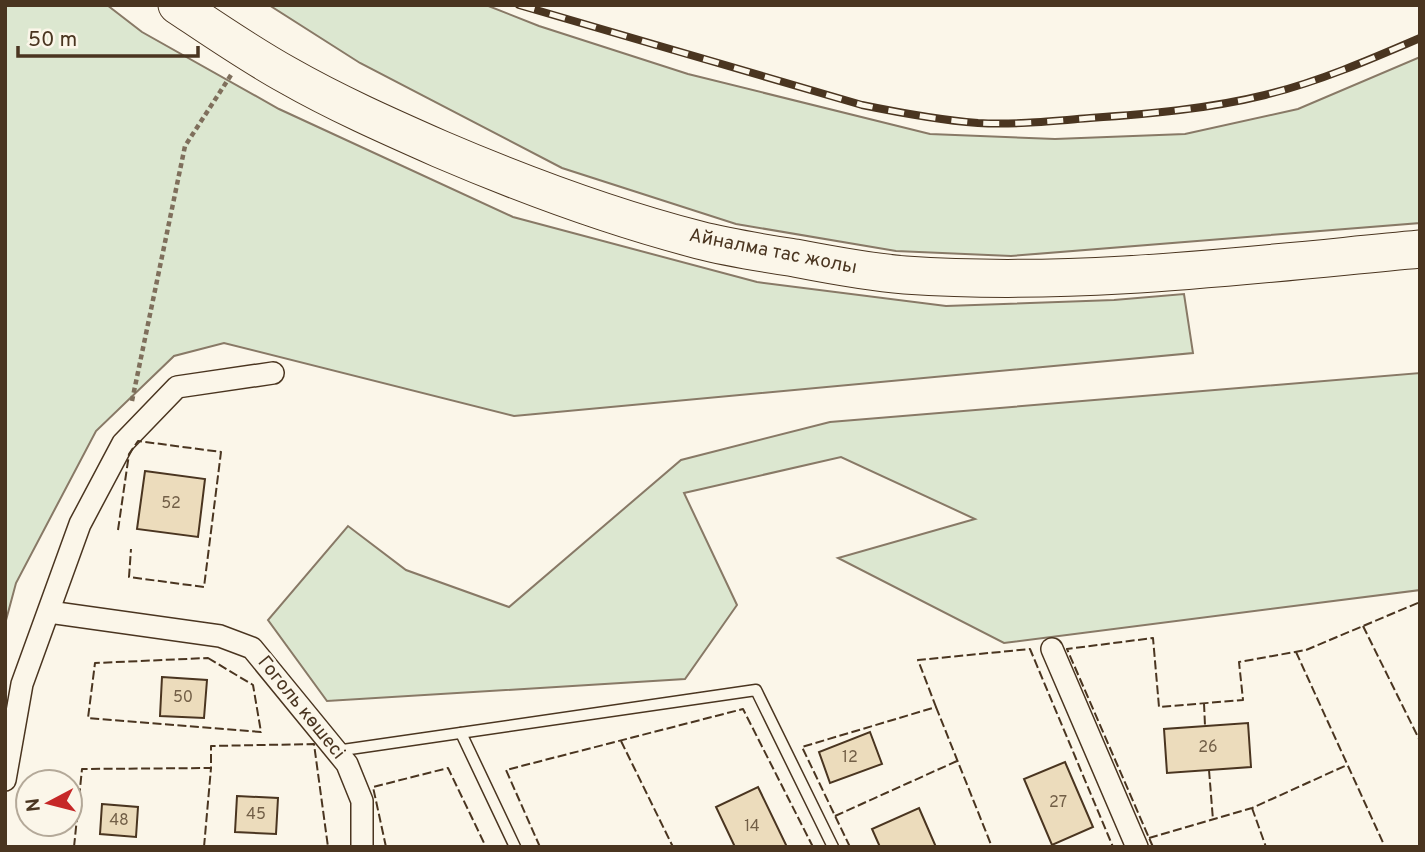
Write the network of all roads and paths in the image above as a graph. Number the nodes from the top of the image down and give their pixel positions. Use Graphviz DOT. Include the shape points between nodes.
graph roads {
  1 [pos="177,5"];
  2 [pos="232,74"];
  3 [pos="1420,249"];
  4 [pos="273,373"];
  5 [pos="123,443"];
  6 [pos="48,612"];
  7 [pos="1052,649"];
  8 [pos="461,733"];
  9 [pos="336,751"];
  10 [pos="5,780"];
  11 [pos="362,847"];
  12 [pos="515,847"];
  13 [pos="833,847"];
  14 [pos="1137,847"];
  1 -- 3 [label="highway, Айналма тас жолы" via="288,76 462,158 591,208 702,241 762,253 902,275 1034,278 1209,269"];
  2 -- 5 [label="path" via="185,146"];
  4 -- 5 [label="street" via="177,387"];
  5 -- 6 [label="street" via="80,524"];
  6 -- 9 [label="street, Гоголь көшесі" via="220,636 252,648"];
  6 -- 10 [label="street" via="22,684"];
  7 -- 14 [label="street"];
  8 -- 9 [label="lane"];
  8 -- 12 [label="lane"];
  8 -- 13 [label="lane" via="756,690"];
  9 -- 11 [label="street, Гоголь көшесі" via="347,764 362,802"];
}
